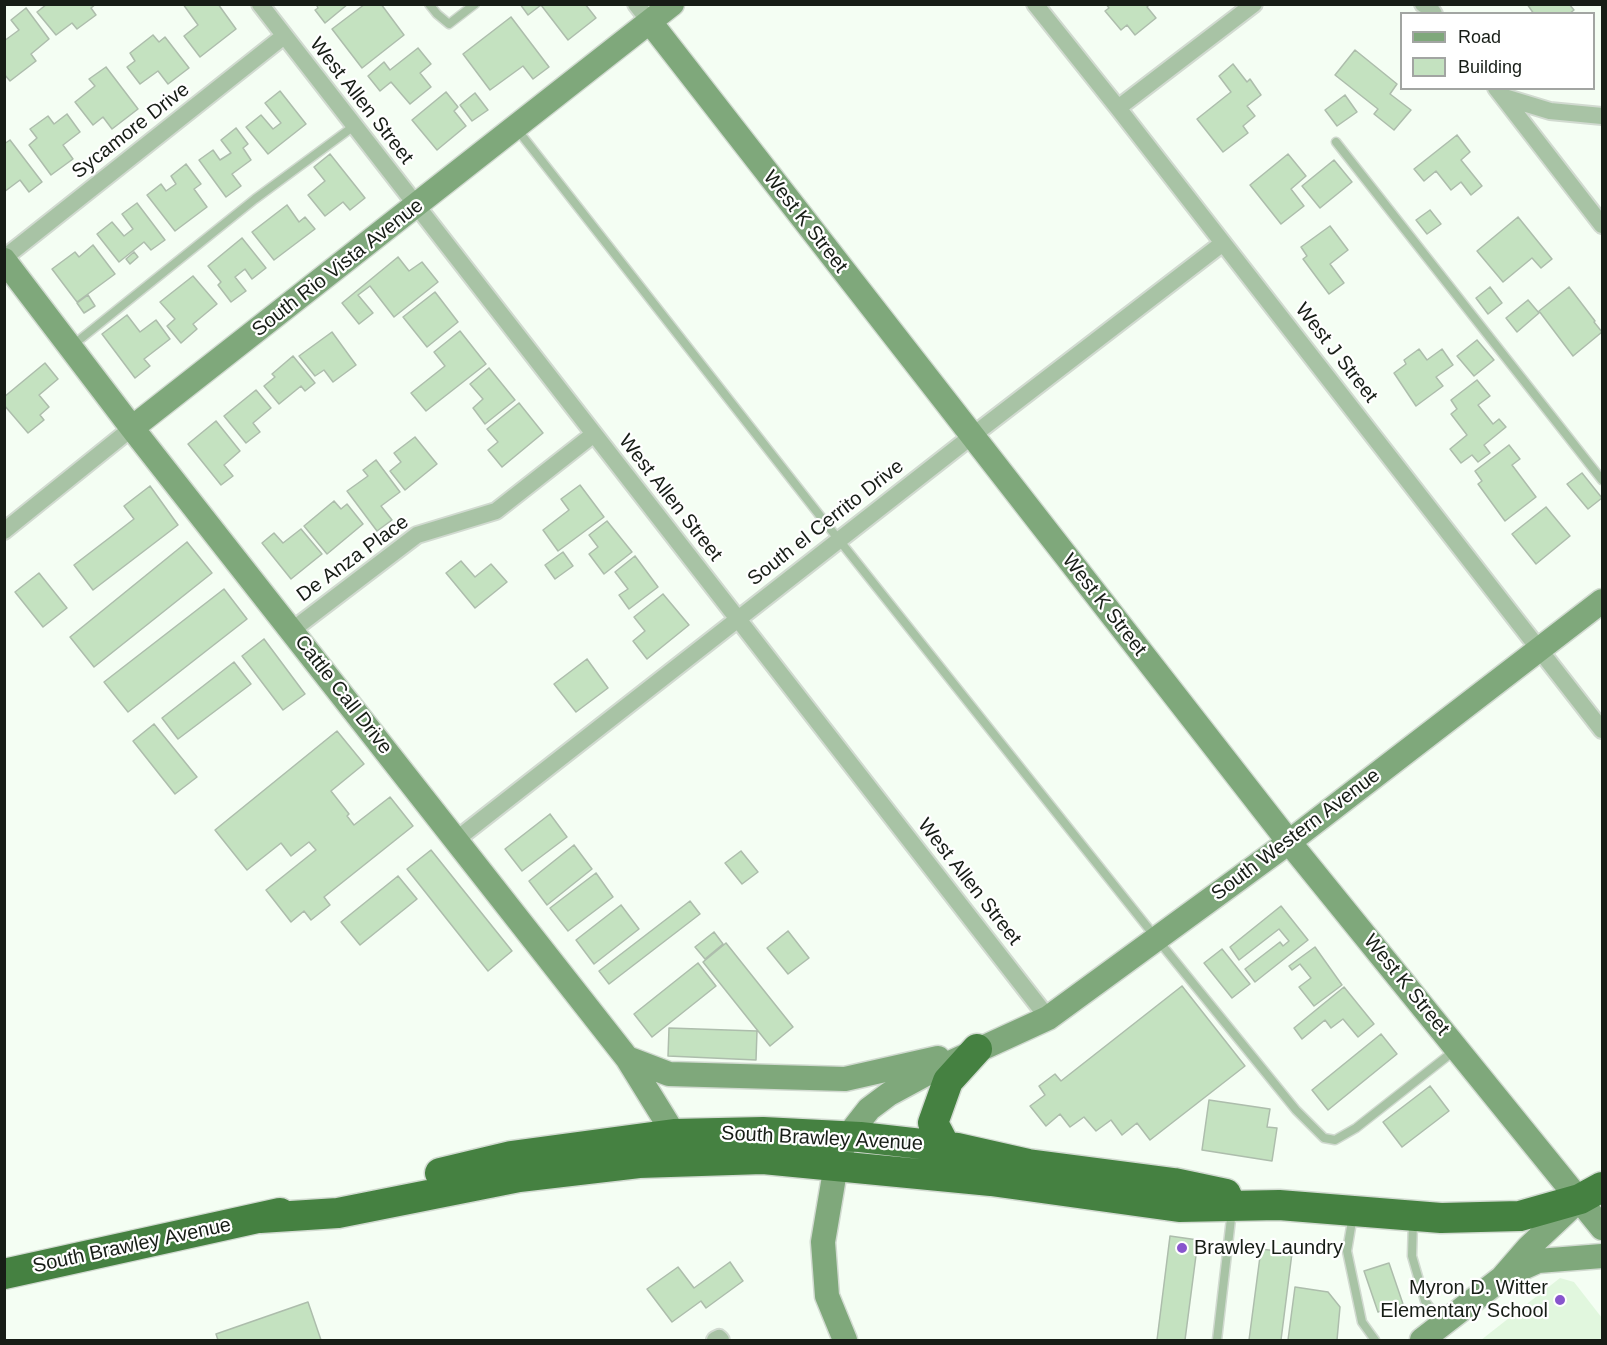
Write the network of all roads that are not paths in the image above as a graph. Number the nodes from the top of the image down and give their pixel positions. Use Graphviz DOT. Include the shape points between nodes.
graph roads {
  1 [pos="260,4"];
  2 [pos="429,4"];
  3 [pos="475,4"];
  4 [pos="672,4"];
  5 [pos="1035,4"];
  6 [pos="1254,4"];
  7 [pos="643,13"];
  8 [pos="284,36"];
  9 [pos="1500,93"];
  10 [pos="1118,108"];
  11 [pos="1602,116"];
  12 [pos="354,126"];
  13 [pos="516,127"];
  14 [pos="1336,142"];
  15 [pos="417,206"];
  16 [pos="1602,225"];
  17 [pos="1224,243"];
  18 [pos="4,259"];
  19 [pos="70,347"];
  20 [pos="132,428"];
  21 [pos="594,434"];
  22 [pos="972,436"];
  23 [pos="1602,480"];
  24 [pos="4,531"];
  25 [pos="839,540"];
  26 [pos="1602,601"];
  27 [pos="738,619"];
  28 [pos="291,631"];
  29 [pos="1539,649"];
  30 [pos="1602,730"];
  31 [pos="457,839"];
  32 [pos="1289,842"];
  33 [pos="1157,939"];
  34 [pos="1048,1018"];
  35 [pos="1458,1048"];
  36 [pos="977,1049"];
  37 [pos="627,1058"];
  38 [pos="674,1134"];
  39 [pos="848,1137"];
  40 [pos="945,1146"];
  41 [pos="836,1165"];
  42 [pos="1591,1193"];
  43 [pos="1232,1206"];
  44 [pos="1279,1206"];
  45 [pos="1353,1212"];
  46 [pos="1413,1216"];
  47 [pos="260,1218"];
  48 [pos="1602,1228"];
  49 [pos="1602,1256"];
  50 [pos="4,1274"];
  51 [pos="1502,1278"];
  52 [pos="1442,1325"];
  53 [pos="715,1341"];
  54 [pos="721,1341"];
  55 [pos="845,1341"];
  56 [pos="1217,1341"];
  57 [pos="1375,1341"];
  58 [pos="1422,1341"];
  1 -- 8 [label="street, West Allen Street"];
  2 -- 3 [label="lane" via="449,24"];
  4 -- 7 [label="street, South Rio Vista Avenue"];
  5 -- 10 [label="street, West J Street"];
  6 -- 10 [label="street"];
  7 -- 13 [label="street, South Rio Vista Avenue"];
  7 -- 22 [label="street, West K Street"];
  8 -- 12 [label="street, West Allen Street"];
  8 -- 18 [label="street, Sycamore Drive"];
  9 -- 11 [label="street" via="1550,111"];
  9 -- 16 [label="street"];
  10 -- 17 [label="street, West J Street"];
  12 -- 15 [label="street, West Allen Street"];
  12 -- 19 [label="lane" via="255,199"];
  13 -- 15 [label="street, South Rio Vista Avenue"];
  13 -- 25 [label="lane"];
  14 -- 23 [label="lane"];
  15 -- 20 [label="street, South Rio Vista Avenue"];
  15 -- 21 [label="street, West Allen Street"];
  17 -- 22 [label="street, South el Cerrito Drive"];
  17 -- 29 [label="street, West J Street"];
  18 -- 19 [label="street, Cattle Call Drive"];
  19 -- 20 [label="street, Cattle Call Drive"];
  20 -- 24 [label="street, South Rio Vista Avenue"];
  20 -- 28 [label="street, Cattle Call Drive"];
  21 -- 27 [label="street, West Allen Street"];
  21 -- 28 [label="street, De Anza Place" via="496,511 417,535"];
  22 -- 25 [label="street, South el Cerrito Drive"];
  22 -- 32 [label="street, West K Street"];
  25 -- 27 [label="street, South el Cerrito Drive"];
  25 -- 33 [label="lane"];
  26 -- 29 [label="street, South Western Avenue"];
  27 -- 31 [label="street, South el Cerrito Drive"];
  27 -- 34 [label="street, West Allen Street"];
  28 -- 31 [label="street, Cattle Call Drive"];
  29 -- 30 [label="street, West J Street"];
  29 -- 32 [label="street, South Western Avenue"];
  31 -- 37 [label="street, Cattle Call Drive"];
  32 -- 33 [label="street, South Western Avenue"];
  32 -- 35 [label="street, West K Street"];
  33 -- 34 [label="street, South Western Avenue"];
  33 -- 35 [label="lane" via="1296,1110 1324,1138 1335,1140 1356,1128"];
  34 -- 36 [label="street, South Western Avenue"];
  35 -- 42 [label="street, West K Street"];
  36 -- 37 [label="street, South Western Avenue" via="845,1079 669,1074"];
  36 -- 39 [label="street, South Western Avenue" via="889,1094 869,1109"];
  36 -- 40 [label="highway" via="948,1081 933,1124"];
  37 -- 38 [label="street, Cattle Call Drive"];
  38 -- 39 [label="highway, South Brawley Avenue" via="763,1132"];
  38 -- 47 [label="highway, South Brawley Avenue" via="511,1156"];
  39 -- 40 [label="highway, South Brawley Avenue"];
  39 -- 41 [label="street, South Western Avenue"];
  40 -- 44 [label="highway, South Brawley Avenue" via="1028,1164 1174,1183"];
  41 -- 43 [label="highway, South Brawley Avenue" via="1179,1207"];
  41 -- 47 [label="highway, South Brawley Avenue" via="763,1159 639,1163 519,1177 338,1213"];
  41 -- 55 [label="street, South Western Avenue" via="823,1242 827,1296"];
  42 -- 46 [label="highway, South Brawley Avenue" via="1520,1216"];
  42 -- 48 [label="street, West K Street"];
  42 -- 51 [label="street" via="1529,1247"];
  43 -- 44 [label="highway, South Brawley Avenue"];
  43 -- 56 [label="lane"];
  44 -- 45 [label="highway, South Brawley Avenue"];
  45 -- 46 [label="highway, South Brawley Avenue"];
  45 -- 57 [label="lane" via="1347,1251 1362,1322"];
  46 -- 52 [label="lane" via="1412,1256 1425,1301"];
  47 -- 50 [label="highway, South Brawley Avenue"];
  49 -- 51 [label="street" via="1538,1262"];
  51 -- 52 [label="street"];
  52 -- 58 [label="street"];
  53 -- 54 [label="street"];
}
